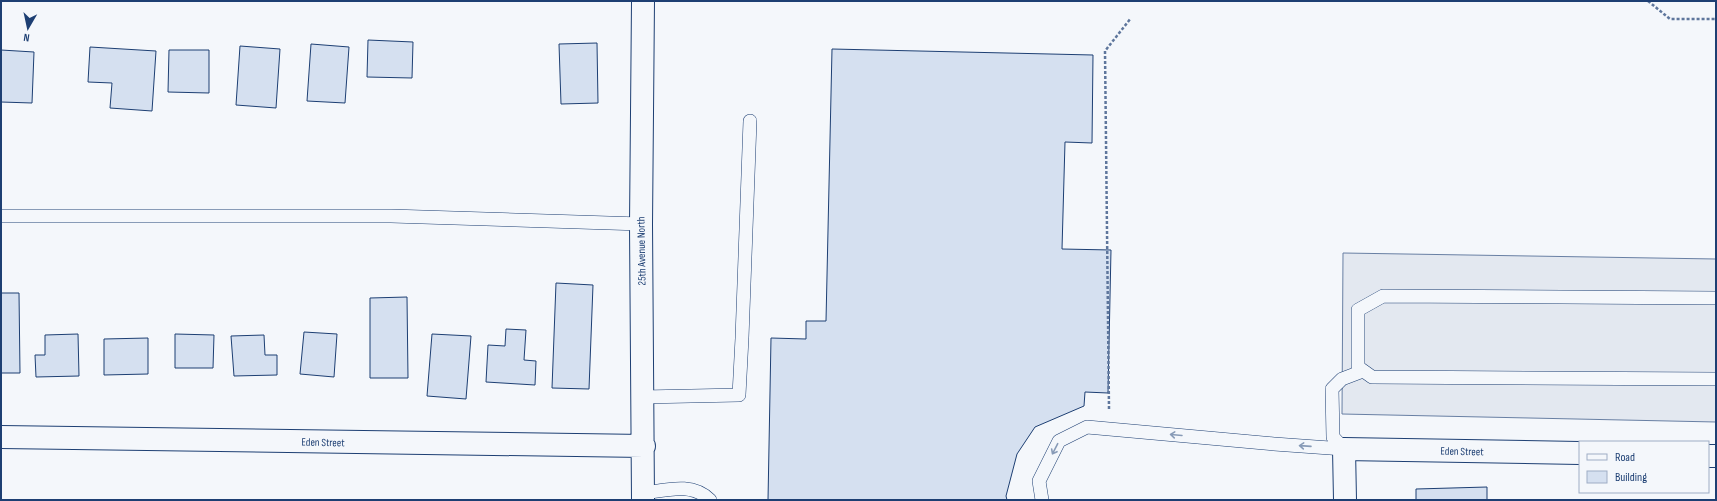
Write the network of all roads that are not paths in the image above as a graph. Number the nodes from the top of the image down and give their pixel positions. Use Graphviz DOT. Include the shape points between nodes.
graph roads {
  1 [pos="643,1"];
  2 [pos="750,121"];
  3 [pos="1,216"];
  4 [pos="641,224"];
  5 [pos="1716,298"];
  6 [pos="1363,371"];
  7 [pos="1716,379"];
  8 [pos="643,397"];
  9 [pos="1,437"];
  10 [pos="644,446"];
  11 [pos="1344,449"];
  12 [pos="1579,453"];
  13 [pos="644,497"];
  14 [pos="710,500"];
  15 [pos="1042,500"];
  16 [pos="1345,500"];
  1 -- 4 [label="street, 25th Avenue North"];
  2 -- 8 [label="lane" via="739,396"];
  3 -- 4 [label="lane" via="392,216"];
  4 -- 8 [label="street, 25th Avenue North"];
  5 -- 6 [label="lane" via="1383,296 1358,310 1358,367"];
  6 -- 7 [label="lane" via="1372,377"];
  6 -- 11 [label="lane" via="1342,379 1332,389 1333,437"];
  8 -- 10 [label="street, 25th Avenue North"];
  9 -- 10 [label="street, Eden Street"];
  10 -- 13 [label="street, 25th Avenue North"];
  11 -- 12 [label="street, Eden Street"];
  11 -- 15 [label="lane, one-way" via="1087,427 1059,441 1039,480"];
  11 -- 16 [label="street"];
  13 -- 14 [label="lane" via="685,488 703,493"];
}
